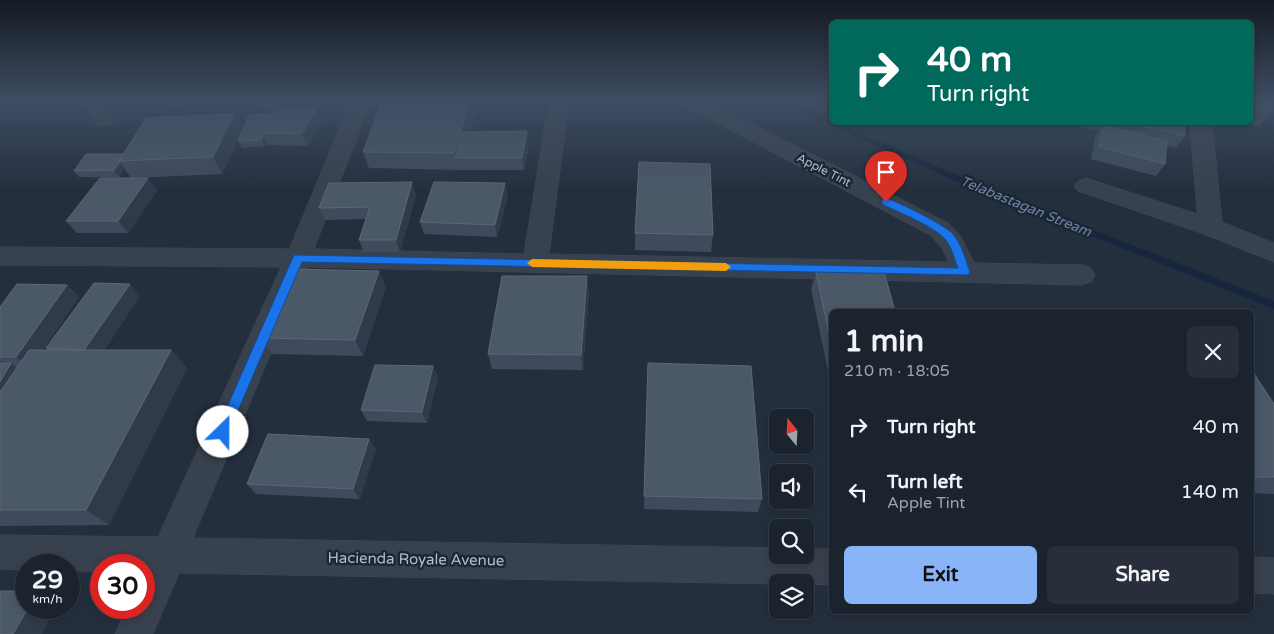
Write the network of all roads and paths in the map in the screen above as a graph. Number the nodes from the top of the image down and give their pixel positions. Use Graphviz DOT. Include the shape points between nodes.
graph roads {
  1 [pos="349,131"];
  2 [pos="554,131"];
  3 [pos="746,131"];
  4 [pos="1202,131"];
  5 [pos="1086,186"];
  6 [pos="1210,227"];
  7 [pos="1274,253"];
  8 [pos="0,256"];
  9 [pos="298,258"];
  10 [pos="535,263"];
  11 [pos="964,272"];
  12 [pos="1082,275"];
  13 [pos="0,552"];
  14 [pos="170,555"];
  15 [pos="829,567"];
  16 [pos="1254,575"];
  17 [pos="1274,576"];
  18 [pos="134,634"];
  1 -- 9 [label="street"];
  2 -- 10 [label="street"];
  3 -- 11 [label="street, Apple Tint" via="939,229 956,247"];
  4 -- 6 [label="street"];
  5 -- 6 [label="street"];
  6 -- 7 [label="street"];
  8 -- 9 [label="street"];
  9 -- 10 [label="street"];
  9 -- 14 [label="street"];
  10 -- 11 [label="street"];
  11 -- 12 [label="street"];
  13 -- 14 [label="street, Hacienda Royale Avenue"];
  14 -- 15 [label="street, Hacienda Royale Avenue"];
  14 -- 18 [label="street"];
  16 -- 17 [label="street"];
}
